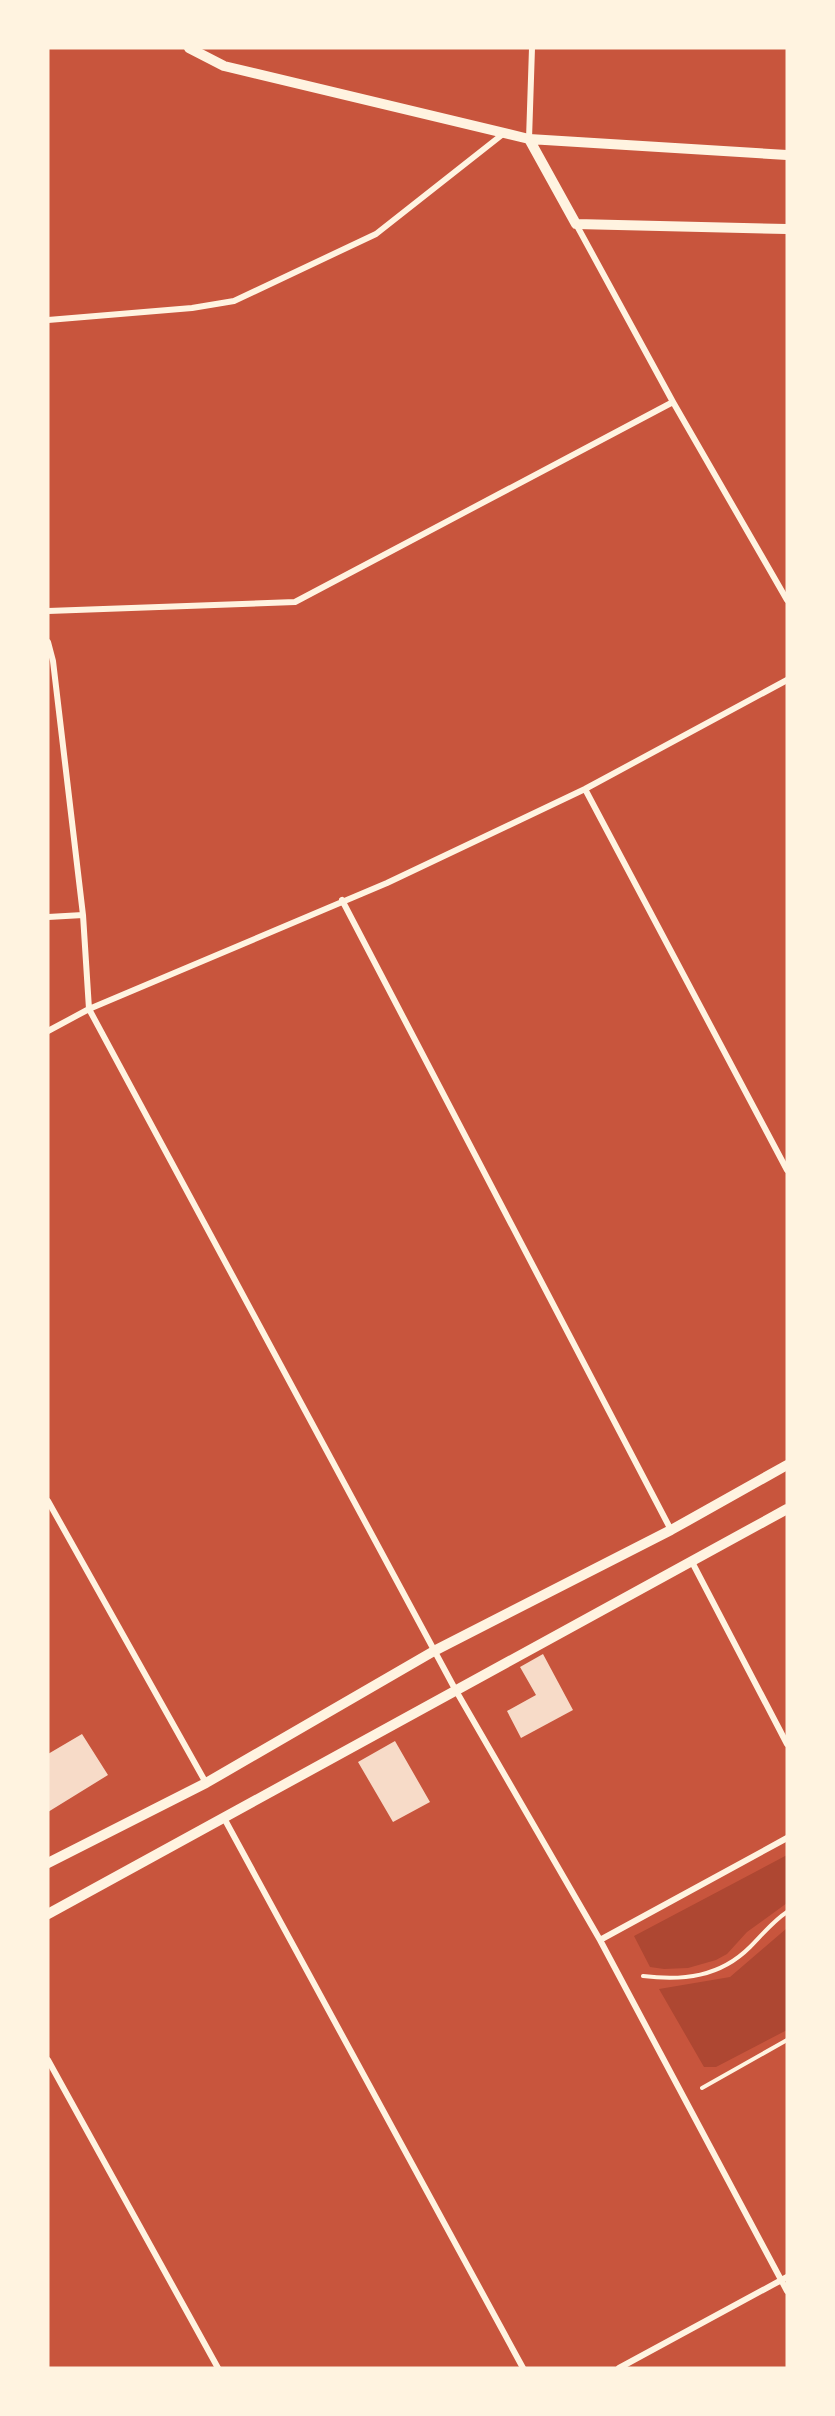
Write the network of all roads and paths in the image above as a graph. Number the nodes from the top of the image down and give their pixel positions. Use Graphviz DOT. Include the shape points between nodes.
graph roads {
  1 [pos="189,48"];
  2 [pos="532,48"];
  3 [pos="504,133"];
  4 [pos="529,139"];
  5 [pos="787,155"];
  6 [pos="576,224"];
  7 [pos="787,230"];
  8 [pos="48,320"];
  9 [pos="673,402"];
  10 [pos="787,600"];
  11 [pos="48,611"];
  12 [pos="48,642"];
  13 [pos="787,680"];
  14 [pos="585,789"];
  15 [pos="342,900"];
  16 [pos="83,915"];
  17 [pos="48,917"];
  18 [pos="89,1009"];
  19 [pos="48,1032"];
  20 [pos="787,1170"];
  21 [pos="787,1465"];
  22 [pos="48,1501"];
  23 [pos="787,1509"];
  24 [pos="671,1530"];
  25 [pos="692,1562"];
  26 [pos="434,1651"];
  27 [pos="455,1689"];
  28 [pos="787,1744"];
  29 [pos="206,1783"];
  30 [pos="224,1818"];
  31 [pos="787,1838"];
  32 [pos="48,1863"];
  33 [pos="787,1912"];
  34 [pos="48,1914"];
  35 [pos="600,1940"];
  36 [pos="617,1974"];
  37 [pos="787,2040"];
  38 [pos="48,2060"];
  39 [pos="684,2098"];
  40 [pos="784,2278"];
  41 [pos="787,2290"];
  42 [pos="218,2368"];
  43 [pos="523,2368"];
  44 [pos="619,2368"];
  1 -- 3 [label="street" via="224,66"];
  2 -- 4 [label="street"];
  3 -- 4 [label="street"];
  3 -- 8 [label="street" via="376,234 234,301"];
  4 -- 5 [label="street"];
  4 -- 6 [label="street"];
  6 -- 7 [label="street"];
  6 -- 9 [label="street"];
  9 -- 10 [label="street"];
  9 -- 11 [label="street" via="295,602"];
  12 -- 16 [label="street"];
  13 -- 14 [label="street"];
  14 -- 15 [label="street" via="387,883"];
  14 -- 20 [label="street"];
  15 -- 18 [label="street"];
  15 -- 24 [label="street"];
  16 -- 17 [label="street"];
  16 -- 18 [label="street"];
  18 -- 19 [label="street"];
  18 -- 26 [label="street"];
  21 -- 24 [label="street"];
  22 -- 29 [label="street"];
  23 -- 25 [label="street"];
  24 -- 26 [label="street"];
  25 -- 27 [label="street"];
  25 -- 28 [label="street"];
  26 -- 27 [label="street"];
  26 -- 29 [label="street"];
  27 -- 30 [label="street"];
  27 -- 35 [label="street"];
  29 -- 32 [label="street"];
  30 -- 34 [label="street"];
  30 -- 43 [label="street"];
  31 -- 35 [label="street"];
  33 -- 36 [label="path" via="724,1968 702,1976 664,1979"];
  35 -- 36 [label="street"];
  36 -- 39 [label="street"];
  37 -- 39 [label="path"];
  38 -- 42 [label="street"];
  39 -- 40 [label="street"];
  40 -- 41 [label="street"];
  40 -- 44 [label="street"];
}
